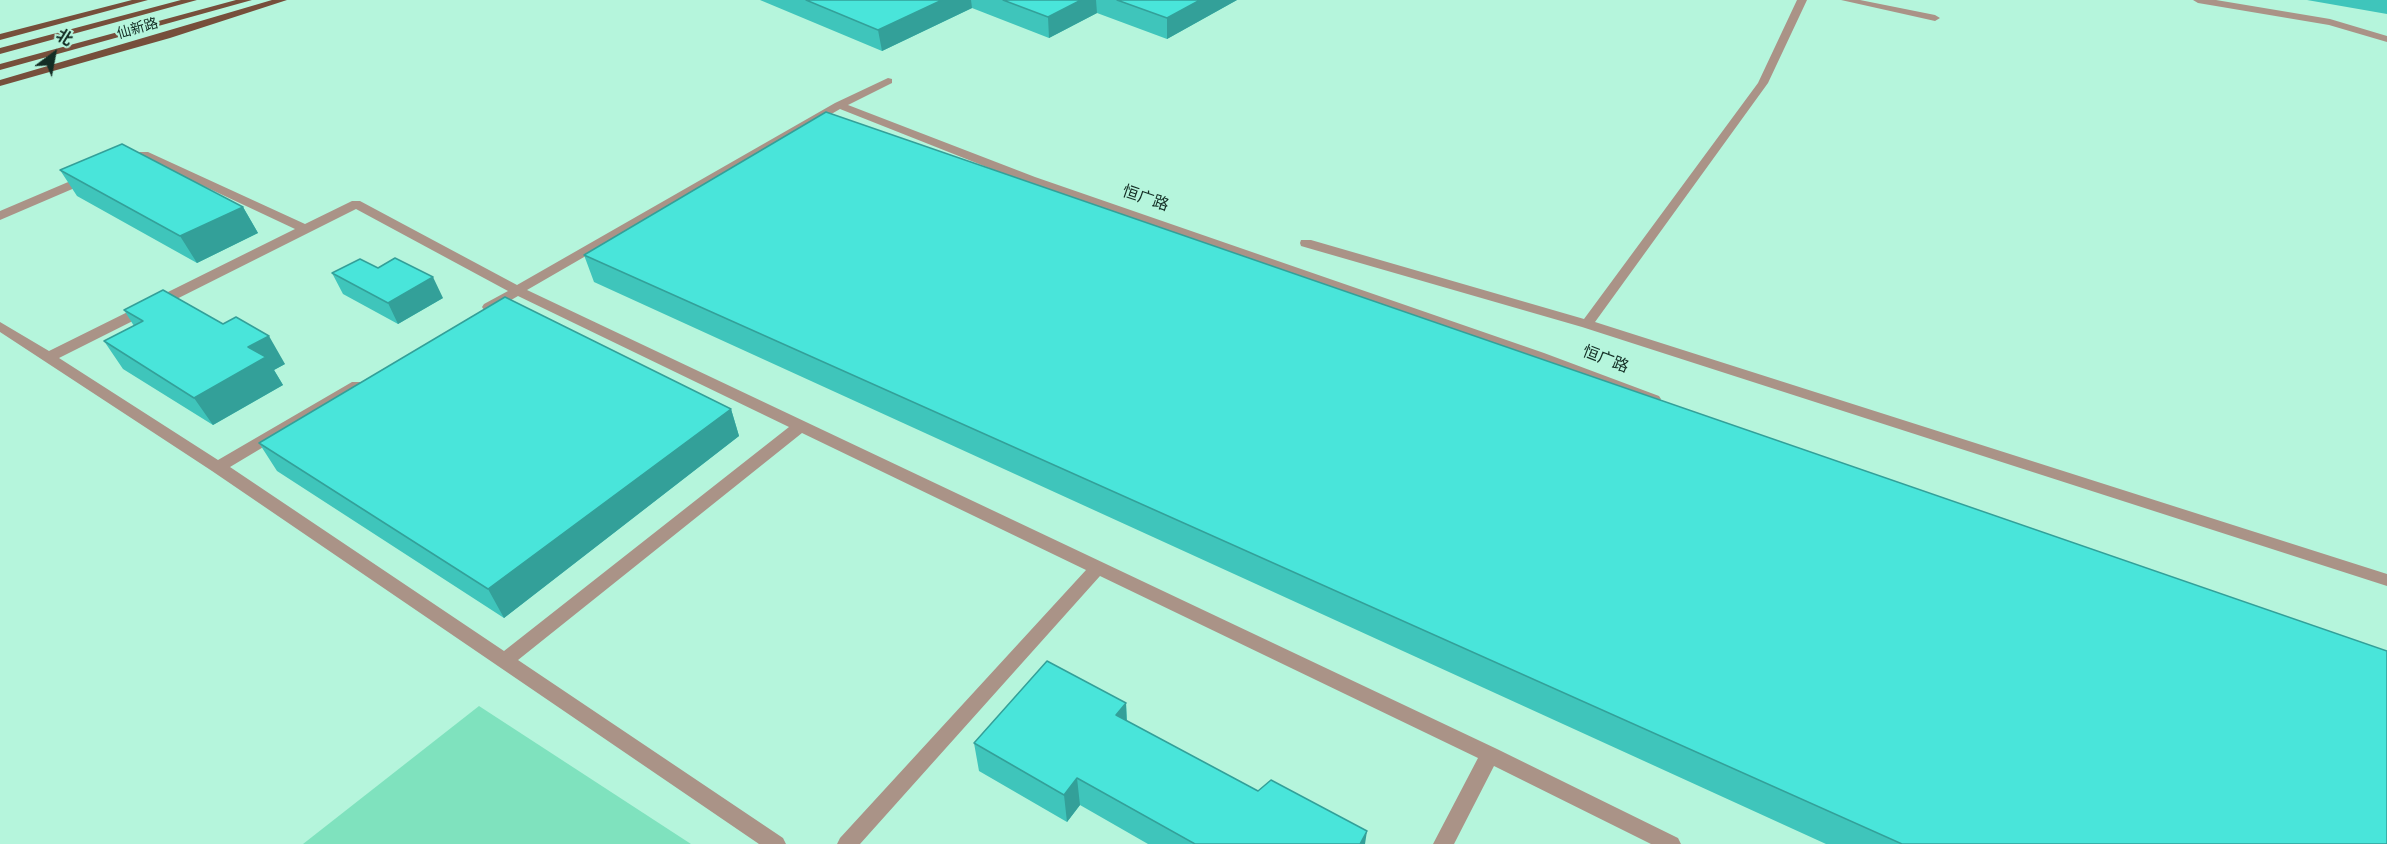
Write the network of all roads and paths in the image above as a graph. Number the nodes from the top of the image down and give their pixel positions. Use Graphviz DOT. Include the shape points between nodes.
graph roads {
  1 [pos="143,0"];
  2 [pos="192,0"];
  3 [pos="247,0"];
  4 [pos="277,0"];
  5 [pos="282,0"];
  6 [pos="1802,0"];
  7 [pos="1846,0"];
  8 [pos="2198,0"];
  9 [pos="1935,18"];
  10 [pos="0,38"];
  11 [pos="2387,39"];
  12 [pos="0,51"];
  13 [pos="0,67"];
  14 [pos="0,76"];
  15 [pos="888,81"];
  16 [pos="0,82"];
  17 [pos="839,105"];
  18 [pos="0,216"];
  19 [pos="305,229"];
  20 [pos="1306,243"];
  21 [pos="518,291"];
  22 [pos="478,314"];
  23 [pos="1587,324"];
  24 [pos="0,327"];
  25 [pos="49,357"];
  26 [pos="368,379"];
  27 [pos="1673,406"];
  28 [pos="800,426"];
  29 [pos="218,467"];
  30 [pos="1098,568"];
  31 [pos="2387,580"];
  32 [pos="504,660"];
  33 [pos="1490,755"];
  34 [pos="776,844"];
  35 [pos="847,844"];
  36 [pos="1443,844"];
  37 [pos="1671,844"];
  1 -- 10 [label="main road, 仙新路"];
  2 -- 12 [label="main road, 仙新路"];
  3 -- 13 [label="main road, 仙新路"];
  4 -- 14 [label="main road"];
  5 -- 16 [label="main road, 仙新路"];
  6 -- 23 [label="street" via="1762,83"];
  7 -- 9 [label="street"];
  8 -- 11 [label="street" via="2330,22"];
  15 -- 17 [label="street"];
  17 -- 21 [label="street"];
  17 -- 27 [label="street, 恒广路" via="1031,180"];
  18 -- 19 [label="street" via="144,154"];
  19 -- 21 [label="street" via="356,204"];
  19 -- 25 [label="street"];
  20 -- 23 [label="street"];
  21 -- 22 [label="street"];
  21 -- 28 [label="street"];
  23 -- 31 [label="street"];
  24 -- 25 [label="street"];
  25 -- 29 [label="street"];
  26 -- 29 [label="street"];
  28 -- 30 [label="street"];
  28 -- 32 [label="street"];
  29 -- 32 [label="street"];
  30 -- 33 [label="street"];
  30 -- 35 [label="street"];
  32 -- 34 [label="street"];
  33 -- 36 [label="street"];
  33 -- 37 [label="street"];
}
